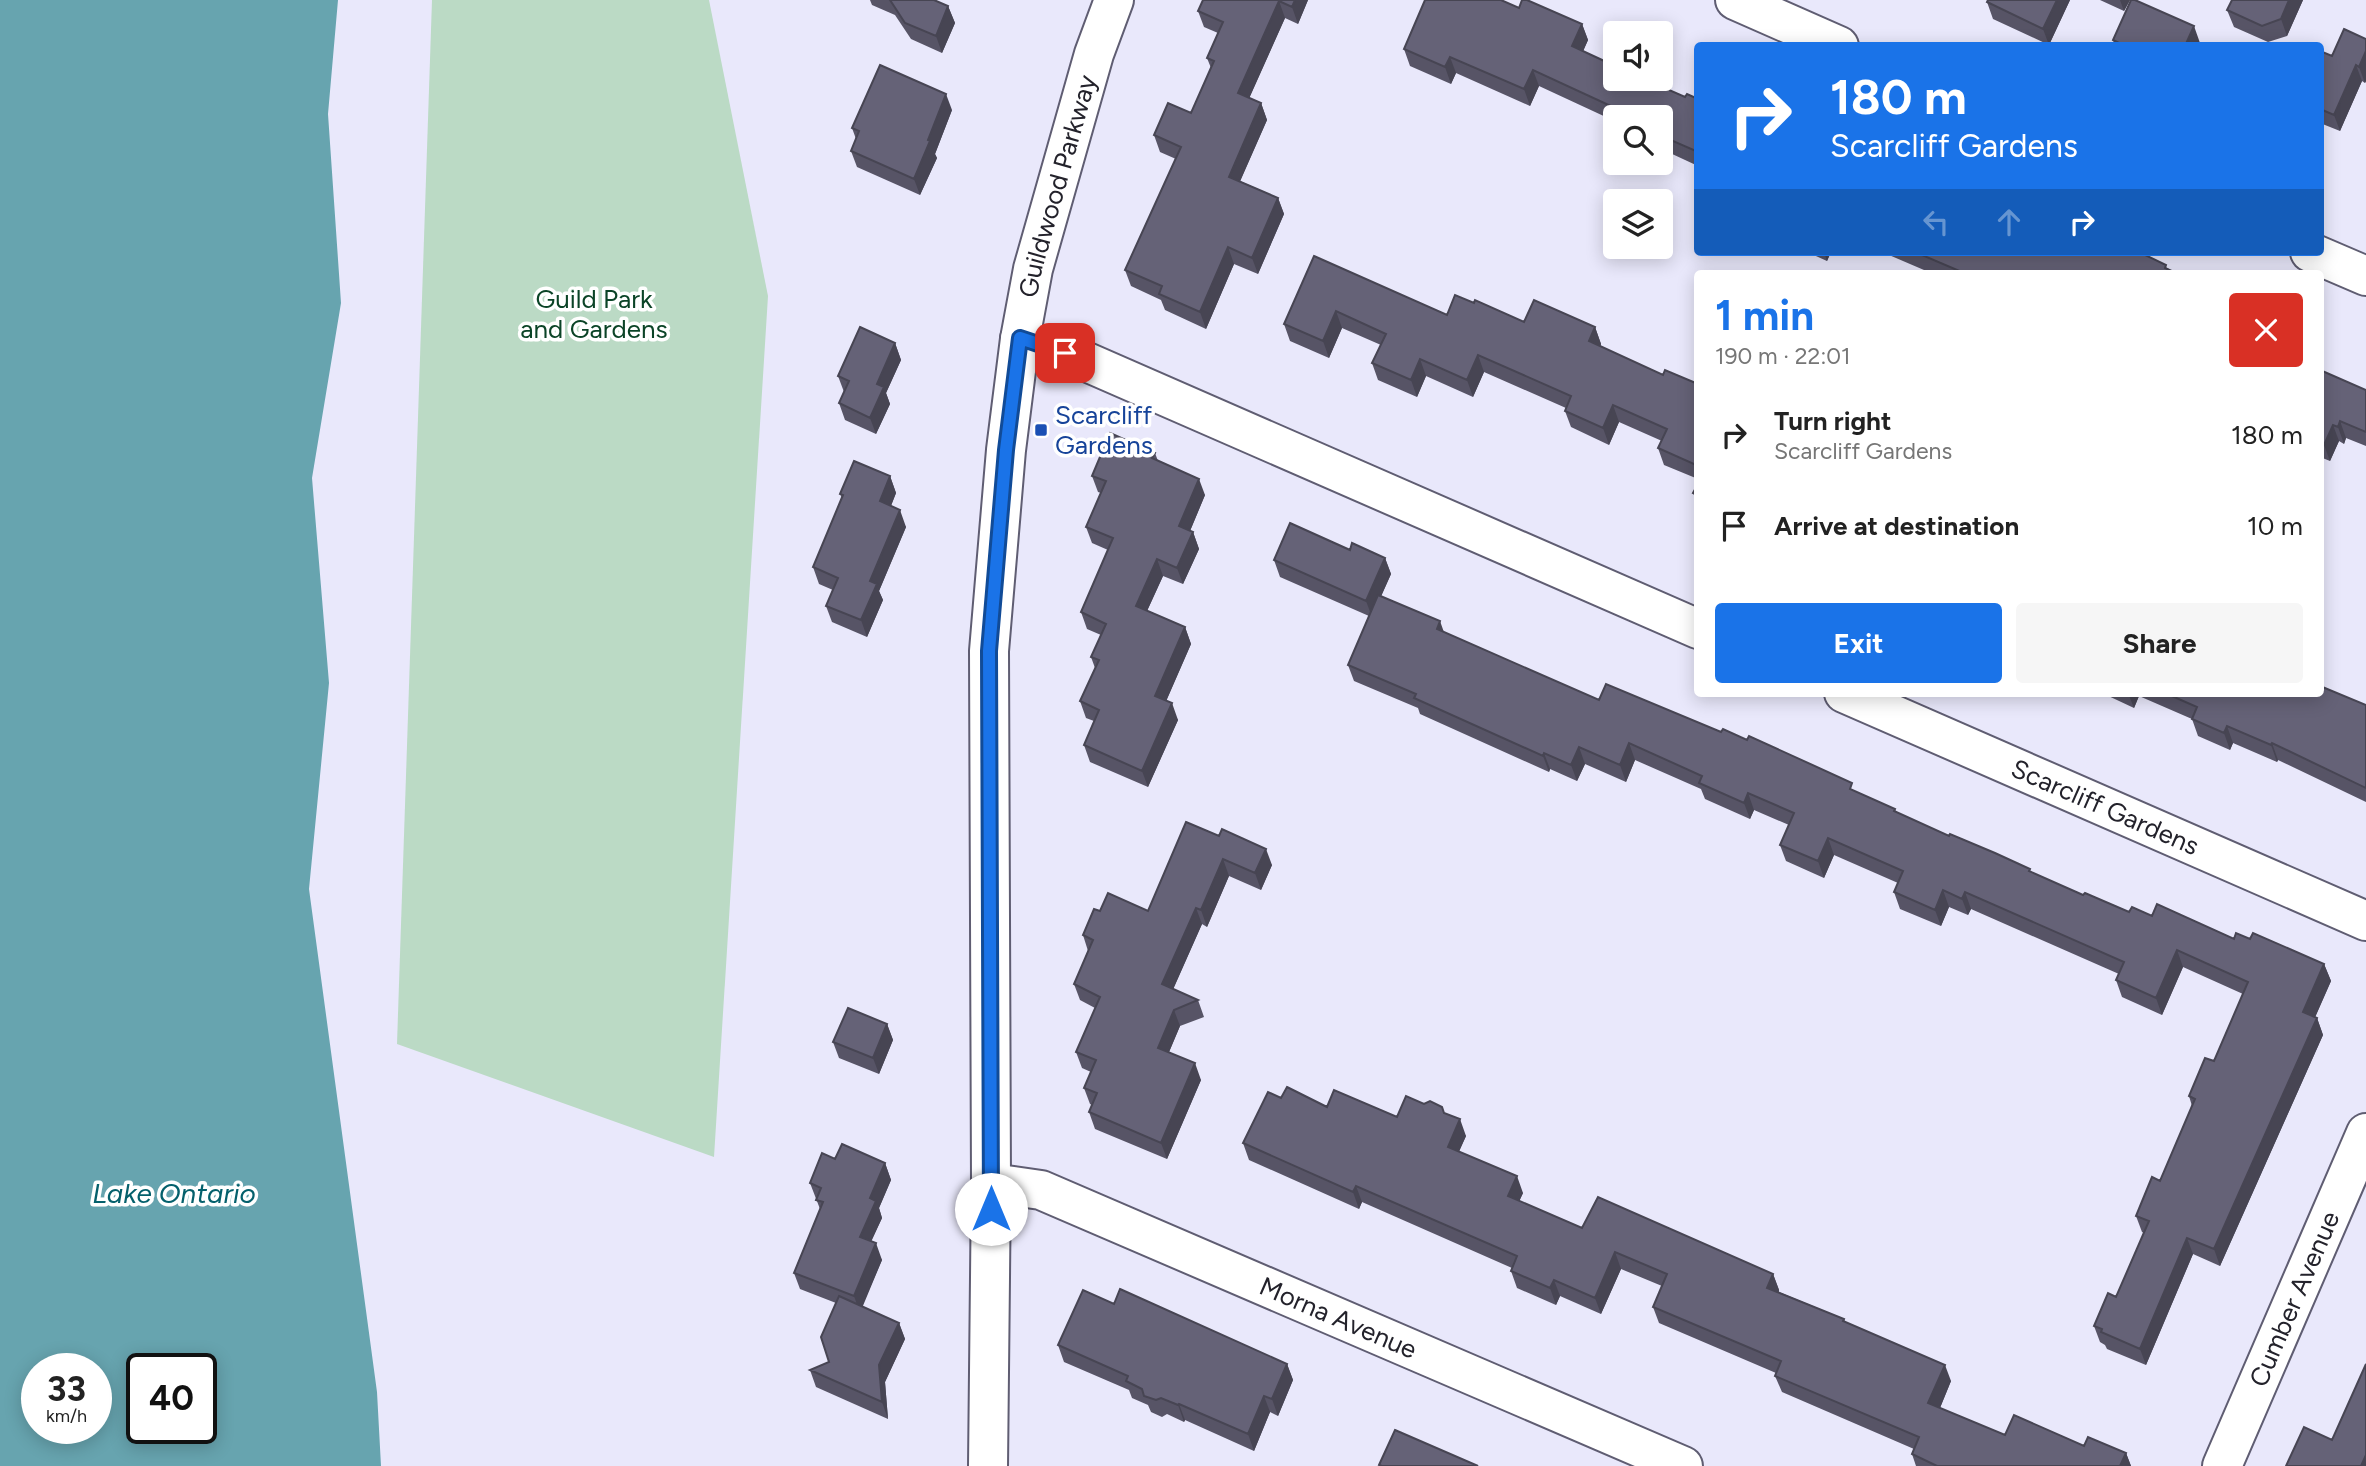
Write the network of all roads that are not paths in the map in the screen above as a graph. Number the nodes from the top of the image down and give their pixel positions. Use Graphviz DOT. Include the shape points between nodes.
graph roads {
  1 [pos="1114,0"];
  2 [pos="1735,0"];
  3 [pos="1830,42"];
  4 [pos="2319,256"];
  5 [pos="2366,276"];
  6 [pos="1020,338"];
  7 [pos="1694,627"];
  8 [pos="1853,697"];
  9 [pos="2366,921"];
  10 [pos="2366,1133"];
  11 [pos="991,1183"];
  12 [pos="988,1466"];
  13 [pos="1683,1466"];
  14 [pos="2222,1466"];
  1 -- 6 [label="street, Guildwood Parkway" via="1094,54 1033,268"];
  2 -- 3 [label="street"];
  4 -- 5 [label="street"];
  6 -- 7 [label="street" via="1073,356"];
  6 -- 11 [label="street, Guildwood Parkway" via="989,651"];
  8 -- 9 [label="street, Scarcliff Gardens"];
  10 -- 14 [label="street, Cumber Avenue"];
  11 -- 12 [label="street, Guildwood Parkway"];
  11 -- 13 [label="street, Morna Avenue" via="1041,1190"];
}
